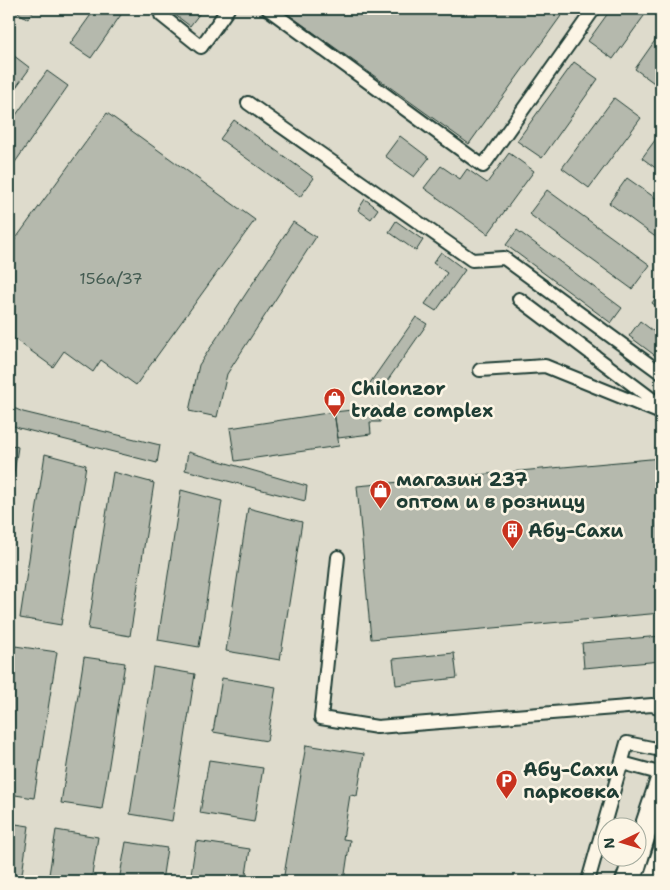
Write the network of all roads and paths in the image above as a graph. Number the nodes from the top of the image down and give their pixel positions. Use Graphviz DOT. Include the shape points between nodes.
graph roads {
  1 [pos="166,9"];
  2 [pos="228,9"];
  3 [pos="268,9"];
  4 [pos="594,9"];
  5 [pos="248,103"];
  6 [pos="519,299"];
  7 [pos="480,370"];
  8 [pos="661,373"];
  9 [pos="661,406"];
  10 [pos="661,413"];
  11 [pos="338,557"];
  12 [pos="661,708"];
  13 [pos="661,750"];
  14 [pos="622,763"];
  15 [pos="661,795"];
  16 [pos="644,818"];
  17 [pos="661,846"];
  18 [pos="627,868"];
  19 [pos="588,881"];
  20 [pos="622,881"];
  21 [pos="635,881"];
  22 [pos="649,881"];
  1 -- 2 [label="lane" via="161,15 201,47"];
  3 -- 4 [label="lane" via="483,166"];
  5 -- 8 [label="lane" via="472,260 504,258"];
  6 -- 9 [label="lane"];
  7 -- 10 [label="lane" via="545,366"];
  11 -- 12 [label="lane" via="321,718 377,727 652,705"];
  13 -- 14 [label="lane" via="627,743"];
  14 -- 16 [label="lane" via="659,773"];
  14 -- 19 [label="lane"];
  15 -- 21 [label="lane"];
  17 -- 22 [label="lane"];
  18 -- 20 [label="lane"];
}
